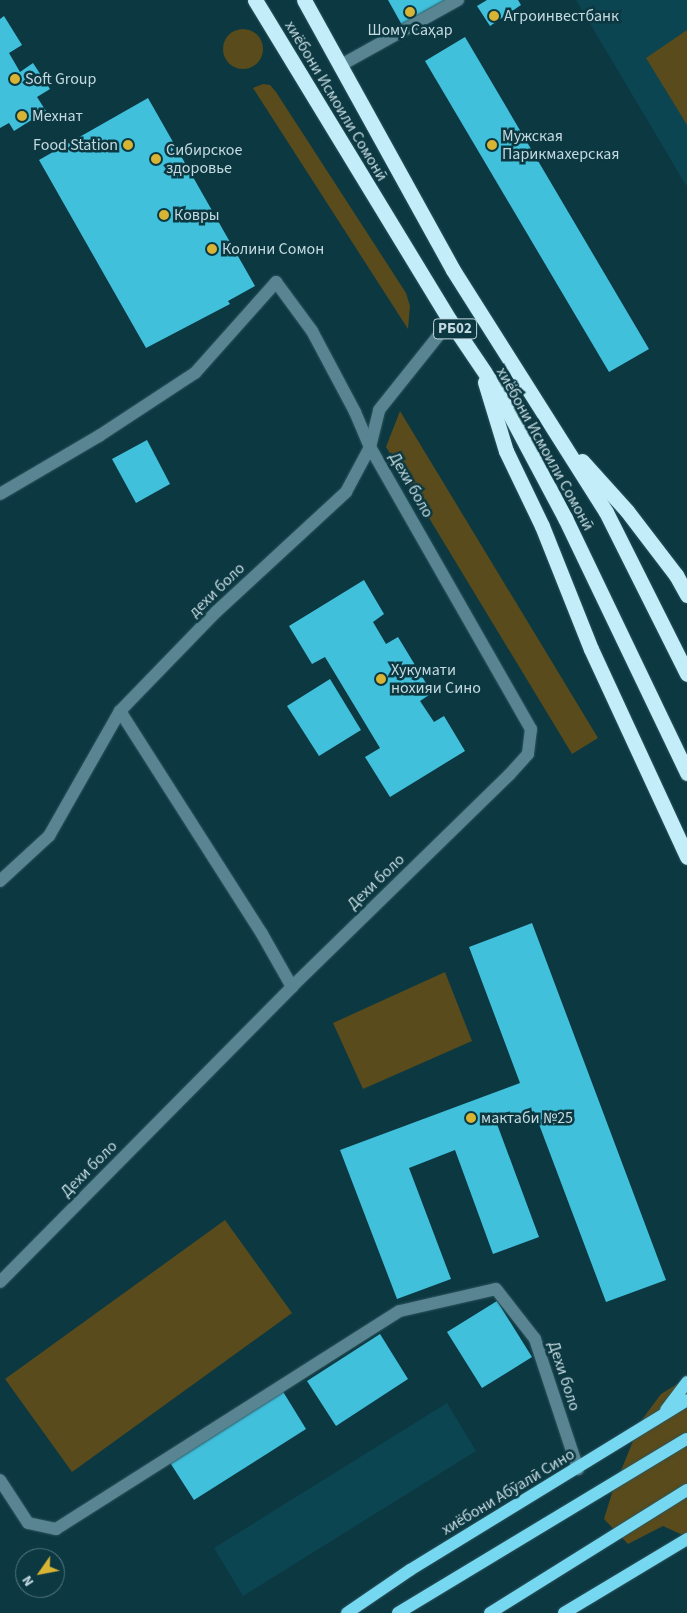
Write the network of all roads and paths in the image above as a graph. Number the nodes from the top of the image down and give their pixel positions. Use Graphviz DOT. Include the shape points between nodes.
graph roads {
  1 [pos="255,0"];
  2 [pos="304,0"];
  3 [pos="458,0"];
  4 [pos="341,65"];
  5 [pos="450,322"];
  6 [pos="480,366"];
  7 [pos="553,427"];
  8 [pos="370,447"];
  9 [pos="0,494"];
  10 [pos="687,596"];
  11 [pos="687,674"];
  12 [pos="120,711"];
  13 [pos="687,773"];
  14 [pos="687,857"];
  15 [pos="0,881"];
  16 [pos="292,987"];
  17 [pos="0,1282"];
  18 [pos="687,1382"];
  19 [pos="687,1400"];
  20 [pos="662,1415"];
  21 [pos="687,1439"];
  22 [pos="578,1469"];
  23 [pos="0,1480"];
  24 [pos="687,1490"];
  25 [pos="687,1539"];
  26 [pos="346,1613"];
  27 [pos="398,1613"];
  28 [pos="490,1613"];
  29 [pos="564,1613"];
  1 -- 5 [label="highway, хиёбони Исмоили Сомонӣ / РБ02"];
  2 -- 4 [label="highway, хиёбони Исмоили Сомонӣ / РБ02"];
  3 -- 4 [label="street"];
  4 -- 7 [label="highway, хиёбони Исмоили Сомонӣ / РБ02" via="453,270"];
  5 -- 6 [label="highway, хиёбони Исмоили Сомонӣ / РБ02"];
  5 -- 8 [label="street, дехи боло" via="379,410"];
  6 -- 13 [label="highway, хиёбони Исмоили Сомонӣ / РБ02" via="498,392 565,518"];
  6 -- 14 [label="highway, РБ02" via="506,451 542,526 591,649"];
  7 -- 10 [label="highway, РБ02" via="627,511 676,575"];
  7 -- 11 [label="highway, хиёбони Исмоили Сомонӣ / РБ02" via="606,512"];
  8 -- 9 [label="street, Дехи боло" via="312,331 276,282 195,373 99,436"];
  8 -- 12 [label="street, дехи боло" via="346,492 216,612"];
  8 -- 16 [label="street, Дехи боло" via="532,729 528,754"];
  12 -- 15 [label="street, дехи боло" via="49,836"];
  12 -- 16 [label="street" via="262,934"];
  16 -- 17 [label="street, Дехи боло"];
  18 -- 20 [label="main road"];
  19 -- 20 [label="main road, хиёбони Абӯалӣ Сино"];
  20 -- 22 [label="main road, хиёбони Абӯалӣ Сино"];
  21 -- 27 [label="main road"];
  22 -- 23 [label="street, Дехи боло" via="535,1339 496,1289 400,1311 56,1529 28,1523"];
  22 -- 26 [label="main road, хиёбони Абӯалӣ Сино" via="410,1570"];
  24 -- 28 [label="main road"];
  25 -- 29 [label="main road"];
}
